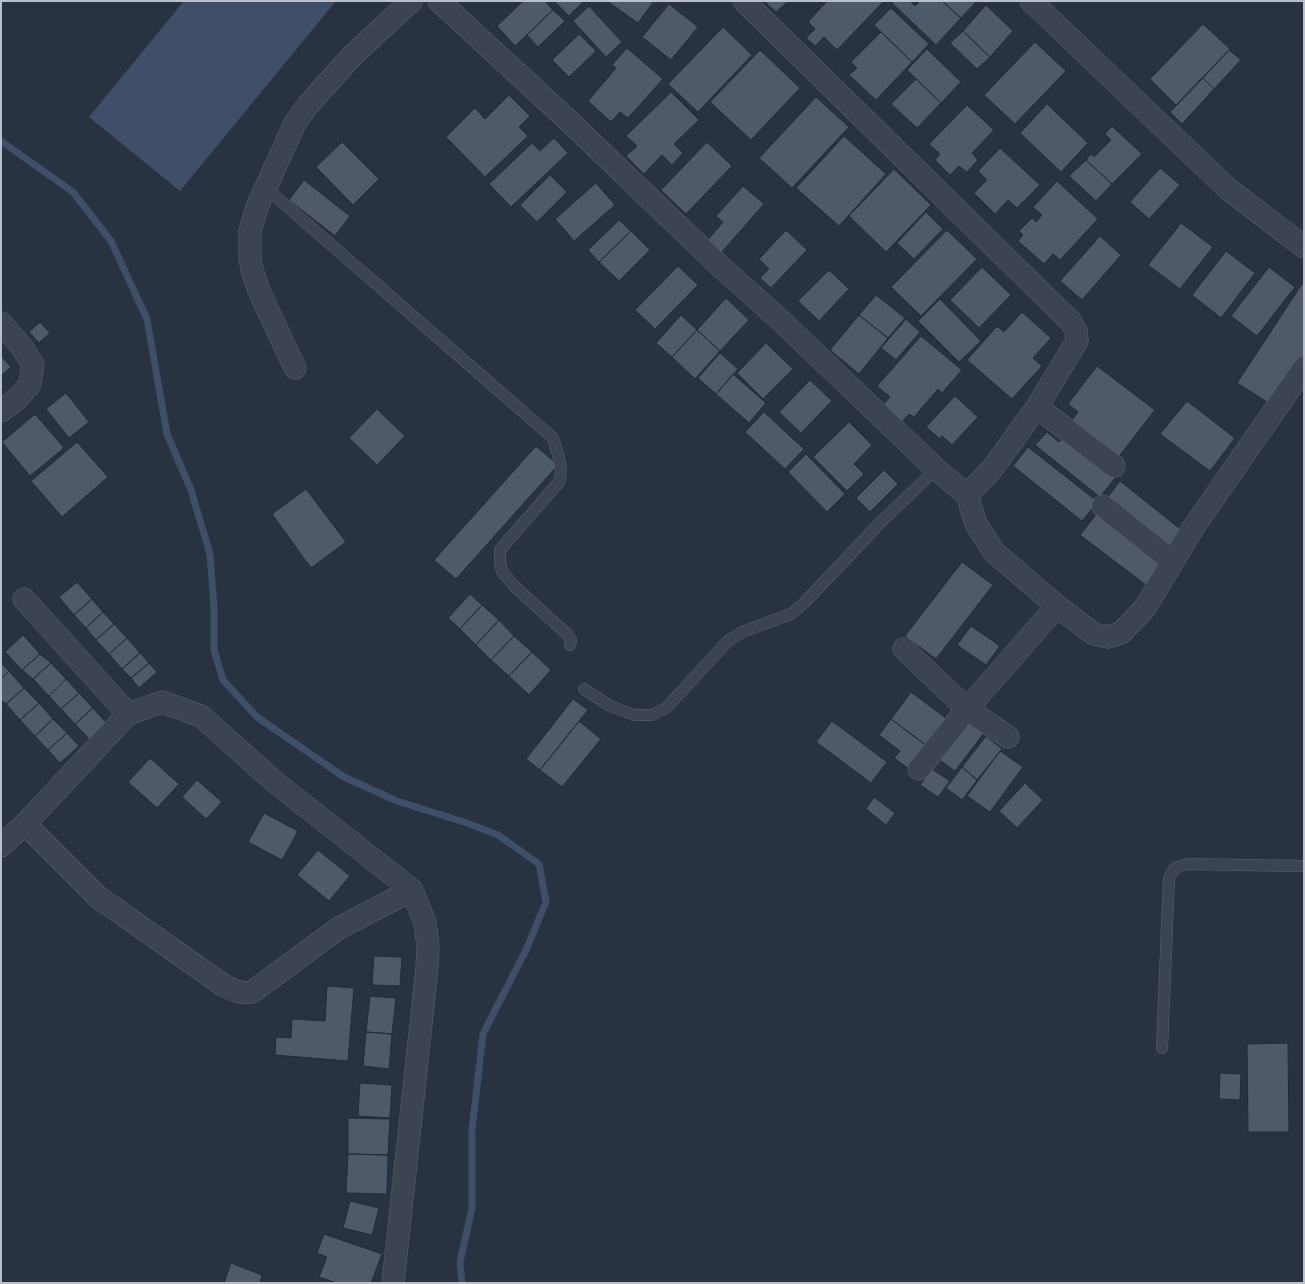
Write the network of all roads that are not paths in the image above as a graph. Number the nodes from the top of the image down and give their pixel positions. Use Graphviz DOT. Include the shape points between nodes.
graph roads {
  1 [pos="410,1"];
  2 [pos="439,1"];
  3 [pos="744,1"];
  4 [pos="1031,1"];
  5 [pos="266,188"];
  6 [pos="1304,247"];
  7 [pos="1,323"];
  8 [pos="295,368"];
  9 [pos="1304,368"];
  10 [pos="1037,407"];
  11 [pos="1,411"];
  12 [pos="1114,466"];
  13 [pos="936,469"];
  14 [pos="967,495"];
  15 [pos="1103,506"];
  16 [pos="1172,561"];
  17 [pos="24,599"];
  18 [pos="1057,606"];
  19 [pos="570,645"];
  20 [pos="904,649"];
  21 [pos="584,689"];
  22 [pos="967,709"];
  23 [pos="128,714"];
  24 [pos="1008,737"];
  25 [pos="919,768"];
  26 [pos="25,824"];
  27 [pos="1,846"];
  28 [pos="1304,866"];
  29 [pos="412,890"];
  30 [pos="1162,1048"];
  31 [pos="393,1283"];
  1 -- 5 [label="street" via="352,56 308,105 295,123"];
  2 -- 13 [label="street" via="722,268 777,316"];
  3 -- 10 [label="street" via="1071,322 1076,331 1077,341"];
  4 -- 6 [label="street" via="1227,188"];
  5 -- 8 [label="street" via="250,231 252,270 259,291"];
  5 -- 19 [label="lane" via="553,438 561,466 559,482 500,550 500,562 502,572 568,636"];
  7 -- 11 [label="street" via="22,347 33,365 30,384 18,398"];
  9 -- 16 [label="street"];
  10 -- 12 [label="street"];
  10 -- 14 [label="street" via="992,469"];
  13 -- 14 [label="street"];
  13 -- 21 [label="lane" via="804,603 791,614 742,632 728,641 666,708 652,715 634,715 610,706"];
  14 -- 18 [label="street" via="976,524 994,552"];
  15 -- 16 [label="street"];
  16 -- 18 [label="street" via="1145,608 1121,633 1108,637 1094,634"];
  17 -- 23 [label="street"];
  18 -- 22 [label="street"];
  20 -- 22 [label="street"];
  22 -- 24 [label="street"];
  22 -- 25 [label="street"];
  23 -- 26 [label="street"];
  23 -- 29 [label="street" via="162,702 201,716 276,783"];
  26 -- 27 [label="street"];
  26 -- 29 [label="street" via="98,897 223,985 238,992 252,992 339,928"];
  28 -- 30 [label="lane" via="1187,864 1174,868 1169,878"];
  29 -- 31 [label="street" via="425,924 427,968"];
}
